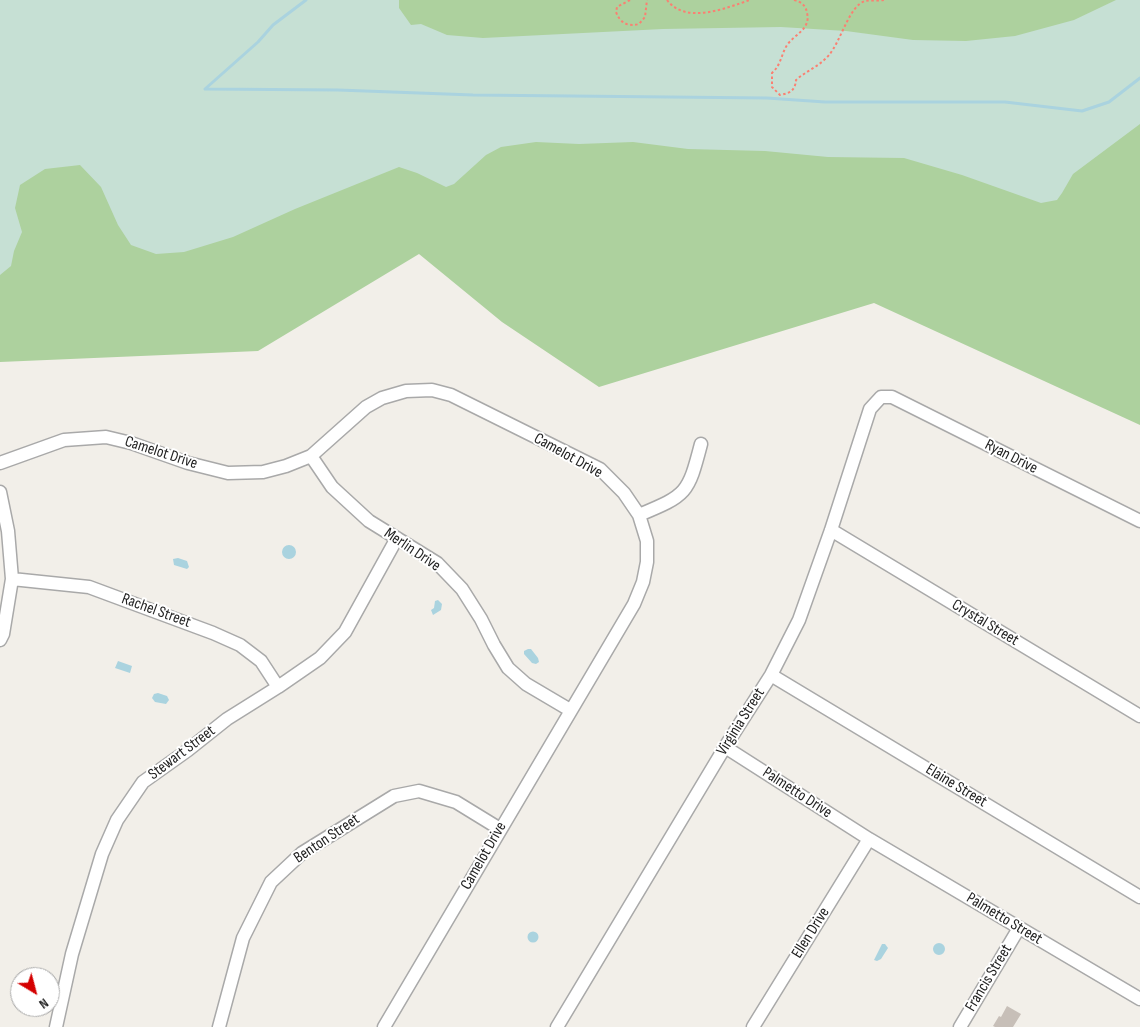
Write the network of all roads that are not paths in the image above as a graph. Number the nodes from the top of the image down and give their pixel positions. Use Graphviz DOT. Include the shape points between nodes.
graph roads {
  1 [pos="881,397"];
  2 [pos="701,444"];
  3 [pos="311,456"];
  4 [pos="0,463"];
  5 [pos="0,492"];
  6 [pos="639,516"];
  7 [pos="1140,522"];
  8 [pos="831,530"];
  9 [pos="397,538"];
  10 [pos="12,579"];
  11 [pos="0,640"];
  12 [pos="771,675"];
  13 [pos="278,687"];
  14 [pos="570,710"];
  15 [pos="1140,716"];
  16 [pos="725,747"];
  17 [pos="500,830"];
  18 [pos="869,839"];
  19 [pos="1140,897"];
  20 [pos="1019,928"];
  21 [pos="1140,999"];
  22 [pos="56,1027"];
  23 [pos="220,1027"];
  24 [pos="384,1027"];
  25 [pos="557,1027"];
  26 [pos="753,1027"];
  27 [pos="960,1027"];
  1 -- 7 [label="street, Ryan Drive" via="892,397"];
  1 -- 8 [label="street, Virginia Street" via="870,409"];
  2 -- 6 [label="street" via="693,476 685,491 670,502"];
  3 -- 4 [label="street, Camelot Drive" via="263,472 228,473 188,463 132,442 83,437 64,440"];
  3 -- 6 [label="street, Camelot Drive" via="366,407 382,398 406,391 432,390 451,395 600,470 624,493"];
  3 -- 9 [label="street, Merlin Drive" via="332,487 369,520"];
  5 -- 10 [label="street" via="8,531"];
  6 -- 14 [label="street, Camelot Drive" via="647,541 643,582 634,604"];
  8 -- 12 [label="street, Virginia Street" via="798,620"];
  8 -- 15 [label="street, Crystal Street"];
  9 -- 13 [label="street, Stewart Street" via="345,632 320,658"];
  9 -- 14 [label="street, Merlin Drive" via="437,563 462,590 508,668 526,684"];
  10 -- 11 [label="street"];
  10 -- 13 [label="street, Rachel Street" via="89,587 213,633 240,645 261,661"];
  12 -- 16 [label="street, Virginia Street"];
  12 -- 19 [label="street, Elaine Street"];
  13 -- 22 [label="street, Stewart Street" via="226,719 143,782 116,820 102,854 72,954"];
  14 -- 17 [label="street, Camelot Drive"];
  16 -- 18 [label="street, Palmetto Drive"];
  16 -- 25 [label="street, Virginia Street"];
  17 -- 23 [label="street, Benton Street" via="456,802 419,791 394,796 302,852 270,882 244,938"];
  17 -- 24 [label="street, Camelot Drive"];
  18 -- 20 [label="street, Palmetto Street"];
  18 -- 26 [label="street, Ellen Drive"];
  20 -- 21 [label="street, Palmetto Street"];
  20 -- 27 [label="street, Francis Street"];
}
